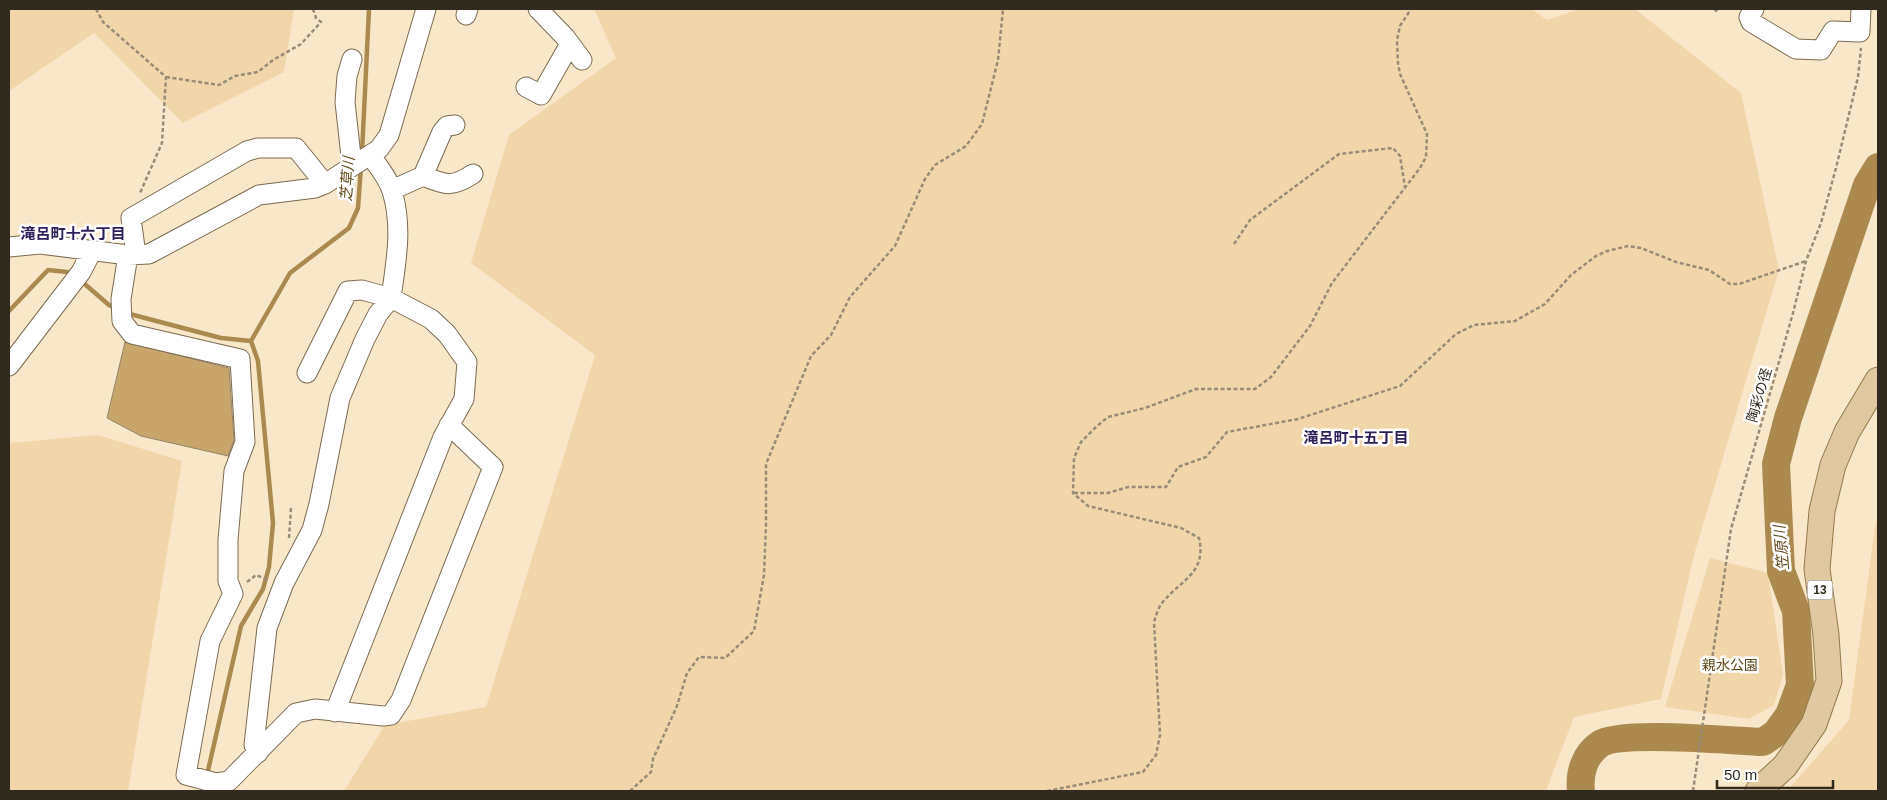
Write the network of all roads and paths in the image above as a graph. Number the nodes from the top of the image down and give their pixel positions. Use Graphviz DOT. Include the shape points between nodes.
graph roads {
  1 [pos="96,9"];
  2 [pos="313,9"];
  3 [pos="426,9"];
  4 [pos="538,9"];
  5 [pos="1004,9"];
  6 [pos="1411,9"];
  7 [pos="1714,9"];
  8 [pos="1754,9"];
  9 [pos="1861,9"];
  10 [pos="1718,12"];
  11 [pos="1862,41"];
  12 [pos="570,44"];
  13 [pos="582,60"];
  14 [pos="350,67"];
  15 [pos="166,77"];
  16 [pos="526,88"];
  17 [pos="455,125"];
  18 [pos="370,155"];
  19 [pos="352,165"];
  20 [pos="473,174"];
  21 [pos="423,176"];
  22 [pos="325,184"];
  23 [pos="142,187"];
  24 [pos="1405,189"];
  25 [pos="392,190"];
  26 [pos="1234,244"];
  27 [pos="9,247"];
  28 [pos="92,251"];
  29 [pos="132,255"];
  30 [pos="1806,261"];
  31 [pos="391,298"];
  32 [pos="9,366"];
  33 [pos="307,373"];
  34 [pos="1878,380"];
  35 [pos="450,425"];
  36 [pos="1074,493"];
  37 [pos="335,712"];
  38 [pos="258,753"];
  39 [pos="630,791"];
  40 [pos="1047,791"];
  41 [pos="1693,791"];
  42 [pos="1758,791"];
  1 -- 15 [label="path" via="103,22"];
  2 -- 15 [label="path" via="321,22 301,44 258,72 235,76 219,85"];
  3 -- 18 [label="street" via="389,136"];
  4 -- 12 [label="street"];
  5 -- 39 [label="path" via="998,60 982,124 966,146 935,165 925,178 895,246 850,297 830,335 811,356 766,464 764,575 754,631 725,658 699,657 687,674 651,772"];
  6 -- 24 [label="path" via="1400,26 1398,63 1427,134 1428,144 1426,157"];
  7 -- 10 [label="path"];
  8 -- 9 [label="street" via="1751,22 1767,32 1796,49 1821,50 1833,31 1860,32"];
  11 -- 30 [label="path, 陶彩の径" via="1858,77 1836,168 1821,223"];
  12 -- 13 [label="street"];
  12 -- 16 [label="street" via="541,95"];
  14 -- 19 [label="street" via="345,102"];
  15 -- 23 [label="path" via="162,143"];
  17 -- 21 [label="street" via="447,126 442,132"];
  18 -- 19 [label="street"];
  18 -- 25 [label="street"];
  19 -- 22 [label="street"];
  20 -- 21 [label="street" via="457,184 447,185"];
  21 -- 25 [label="street"];
  22 -- 29 [label="street" via="259,195 159,251"];
  22 -- 29 [label="street" via="296,148 247,151 131,218"];
  24 -- 26 [label="path" via="1400,156 1393,148 1339,154 1250,220"];
  24 -- 36 [label="path" via="1332,283 1310,326 1271,377 1255,389 1196,389 1145,408 1108,417 1081,442 1074,458"];
  25 -- 31 [label="street" via="399,239"];
  27 -- 28 [label="street" via="40,244"];
  28 -- 29 [label="street"];
  28 -- 32 [label="street" via="77,278"];
  29 -- 38 [label="street" via="121,299 122,321 132,334 240,359 245,442 234,471 228,540 228,580 233,594 210,641 186,775 216,783 229,781"];
  30 -- 36 [label="path" via="1739,284 1730,284 1709,270 1640,248 1628,246 1607,252 1596,256 1572,275 1545,304 1516,321 1474,325 1456,334 1400,386 1298,418 1227,432 1206,457 1178,467 1166,487"];
  30 -- 41 [label="path, 陶彩の径" via="1731,529"];
  31 -- 33 [label="street" via="362,290 348,291"];
  31 -- 35 [label="street" via="431,319 447,334 467,362 464,399"];
  31 -- 38 [label="street" via="365,339 340,398 312,530 284,583 267,628 254,745"];
  34 -- 42 [label="main road, 13" via="1847,432 1833,465 1822,510 1817,569 1829,681 1814,724 1785,766"];
  35 -- 37 [label="street"];
  35 -- 37 [label="street" via="493,467 405,692 391,714"];
  36 -- 40 [label="path" via="1088,506 1181,528 1199,538 1202,550 1196,571 1161,604 1154,622 1160,735 1156,755 1143,772"];
  37 -- 38 [label="street" via="315,708 296,713"];
}
